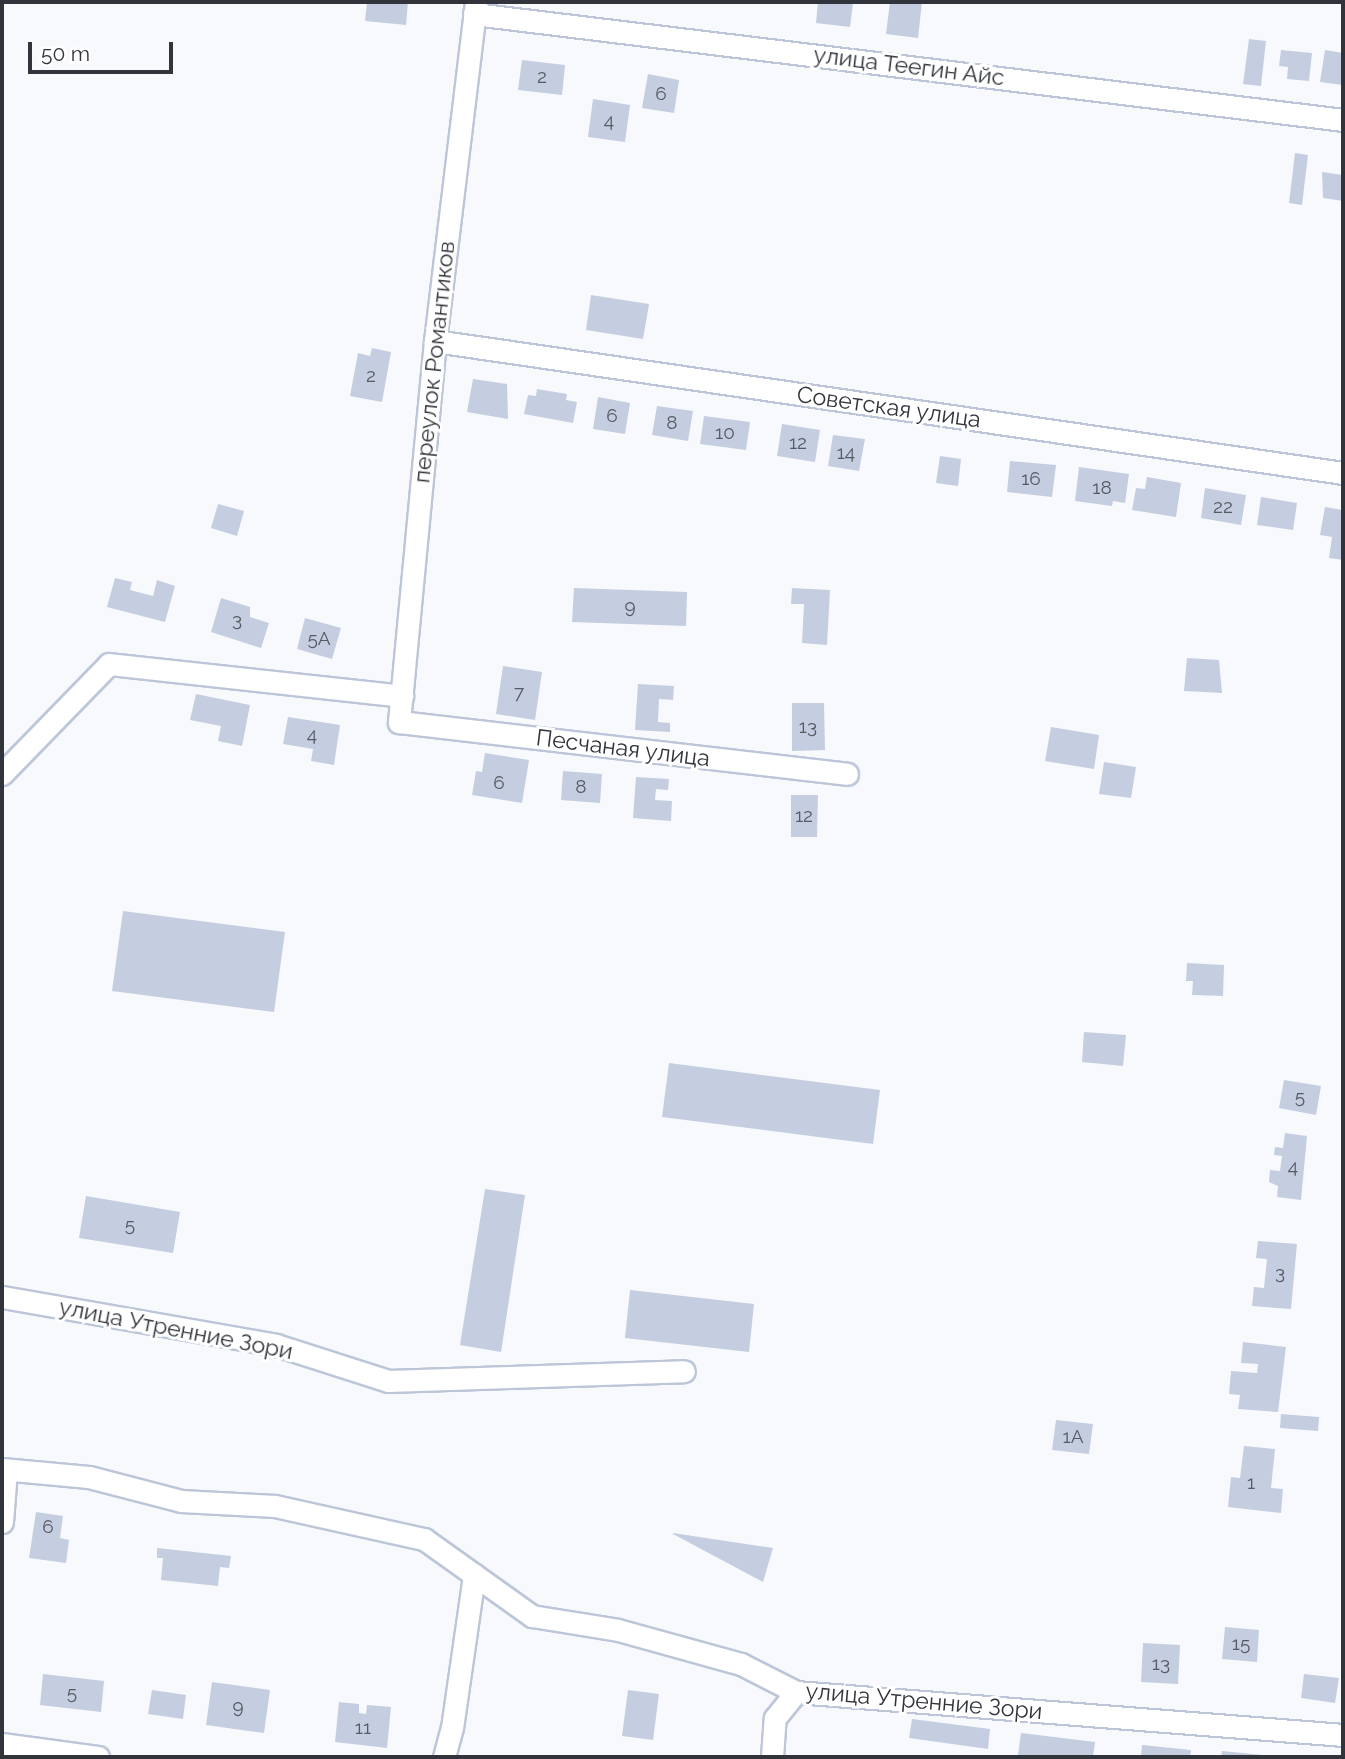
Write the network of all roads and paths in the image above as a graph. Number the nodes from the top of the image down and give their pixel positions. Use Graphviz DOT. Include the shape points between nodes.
graph roads {
  1 [pos="475,8"];
  2 [pos="1343,120"];
  3 [pos="435,341"];
  4 [pos="1343,473"];
  5 [pos="402,696"];
  6 [pos="399,722"];
  7 [pos="2,774"];
  8 [pos="847,774"];
  9 [pos="2,1297"];
  10 [pos="684,1371"];
  11 [pos="4,1469"];
  12 [pos="2,1522"];
  13 [pos="474,1575"];
  14 [pos="796,1692"];
  15 [pos="1343,1735"];
  16 [pos="2,1744"];
  17 [pos="98,1757"];
  18 [pos="444,1757"];
  19 [pos="772,1757"];
  1 -- 2 [label="street, улица Теегин Айс"];
  1 -- 3 [label="street, переулок Романтиков"];
  3 -- 4 [label="street, Советская улица"];
  3 -- 5 [label="street, переулок Романтиков"];
  5 -- 6 [label="street, переулок Романтиков"];
  5 -- 7 [label="street" via="109,664"];
  6 -- 8 [label="street, Песчаная улица"];
  9 -- 10 [label="street, улица Утренние Зори" via="276,1345 388,1381"];
  11 -- 12 [label="street"];
  11 -- 13 [label="street, улица Утренние Зори" via="89,1477 181,1501 275,1506 424,1539"];
  13 -- 14 [label="street, улица Утренние Зори" via="532,1616 618,1630 741,1664"];
  13 -- 18 [label="street" via="453,1728"];
  14 -- 15 [label="street, улица Утренние Зори"];
  14 -- 19 [label="street" via="775,1718"];
  16 -- 17 [label="street"];
}
